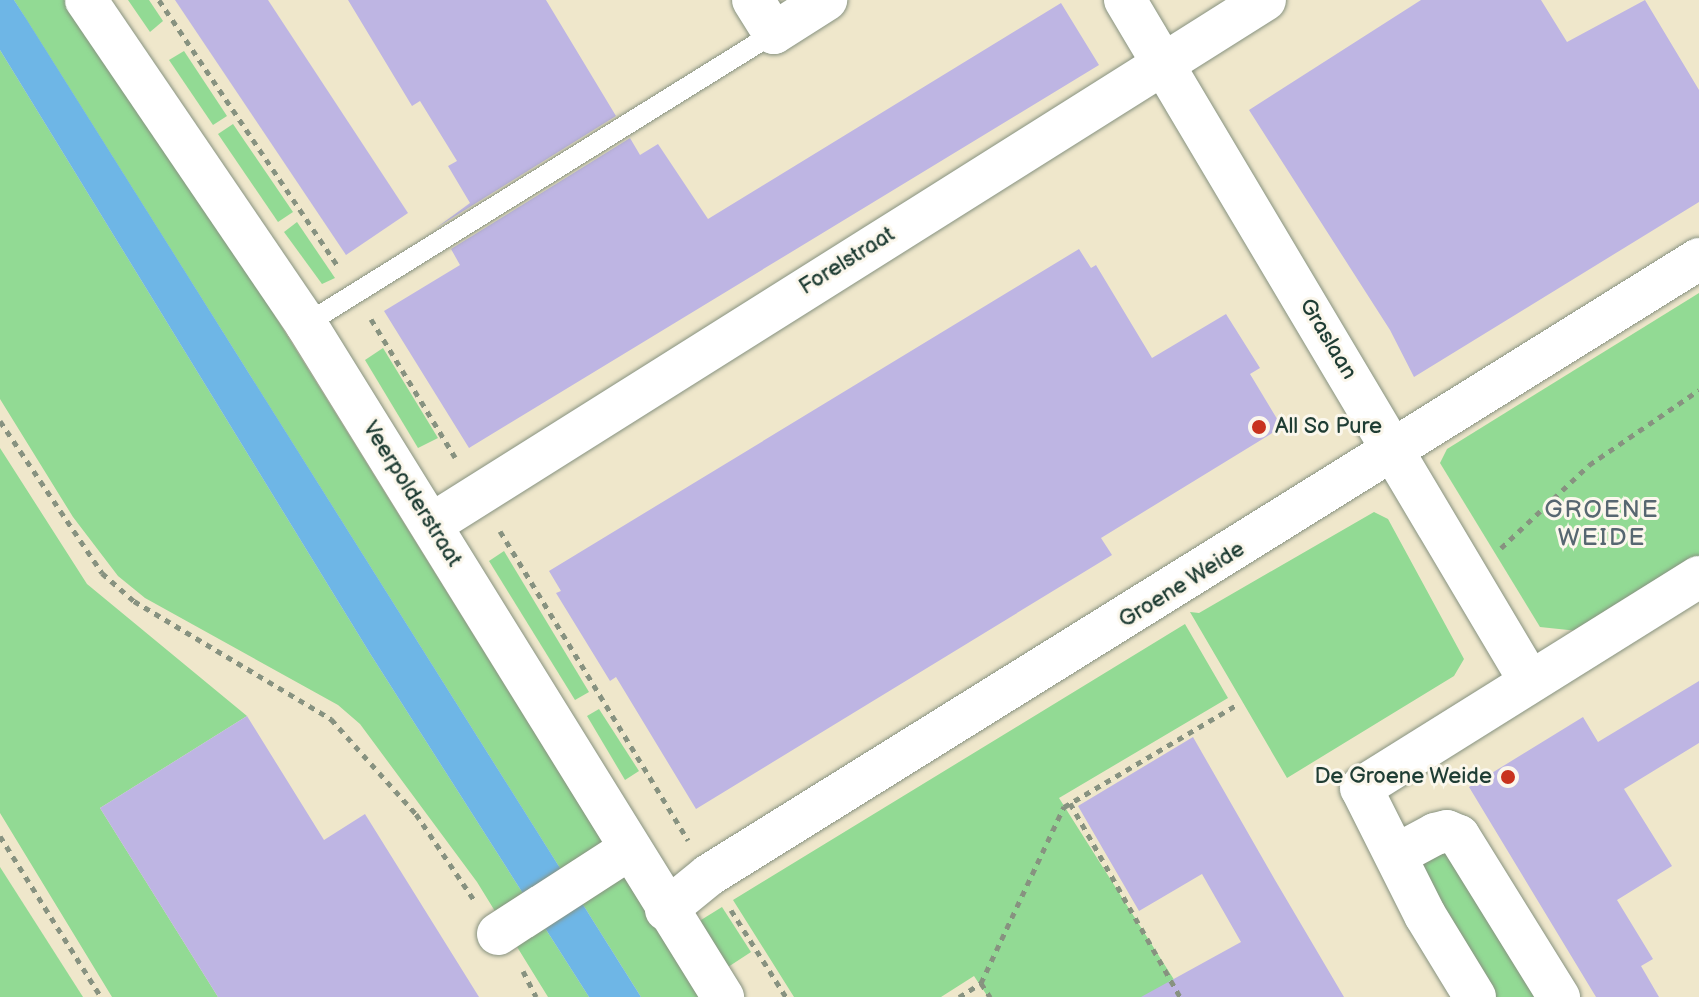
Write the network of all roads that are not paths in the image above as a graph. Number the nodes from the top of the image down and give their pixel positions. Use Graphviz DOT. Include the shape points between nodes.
graph roads {
  1 [pos="86,0"];
  2 [pos="826,0"];
  3 [pos="1125,0"];
  4 [pos="1265,0"];
  5 [pos="764,17"];
  6 [pos="1161,62"];
  7 [pos="1699,259"];
  8 [pos="306,324"];
  9 [pos="1393,446"];
  10 [pos="432,524"];
  11 [pos="1699,577"];
  12 [pos="1529,680"];
  13 [pos="1396,855"];
  14 [pos="617,857"];
  15 [pos="666,910"];
  16 [pos="508,929"];
  17 [pos="723,997"];
  18 [pos="1475,997"];
  19 [pos="1559,997"];
  1 -- 8 [label="street, Veerpolderstraat"];
  2 -- 5 [label="street"];
  3 -- 6 [label="street, Graslaan"];
  4 -- 6 [label="street, Forelstraat"];
  5 -- 8 [label="lane"];
  6 -- 9 [label="street, Graslaan"];
  6 -- 10 [label="street, Forelstraat"];
  7 -- 9 [label="street, Groene Weide"];
  8 -- 10 [label="street, Veerpolderstraat"];
  9 -- 12 [label="street, Graslaan"];
  9 -- 15 [label="street, Groene Weide" via="1348,481 709,875"];
  10 -- 14 [label="street, Veerpolderstraat"];
  11 -- 12 [label="street"];
  12 -- 13 [label="street" via="1361,788"];
  13 -- 18 [label="street"];
  13 -- 19 [label="street" via="1447,831 1459,836"];
  14 -- 15 [label="street, Veerpolderstraat"];
  14 -- 16 [label="street"];
  15 -- 17 [label="street, Veerpolderstraat"];
}
